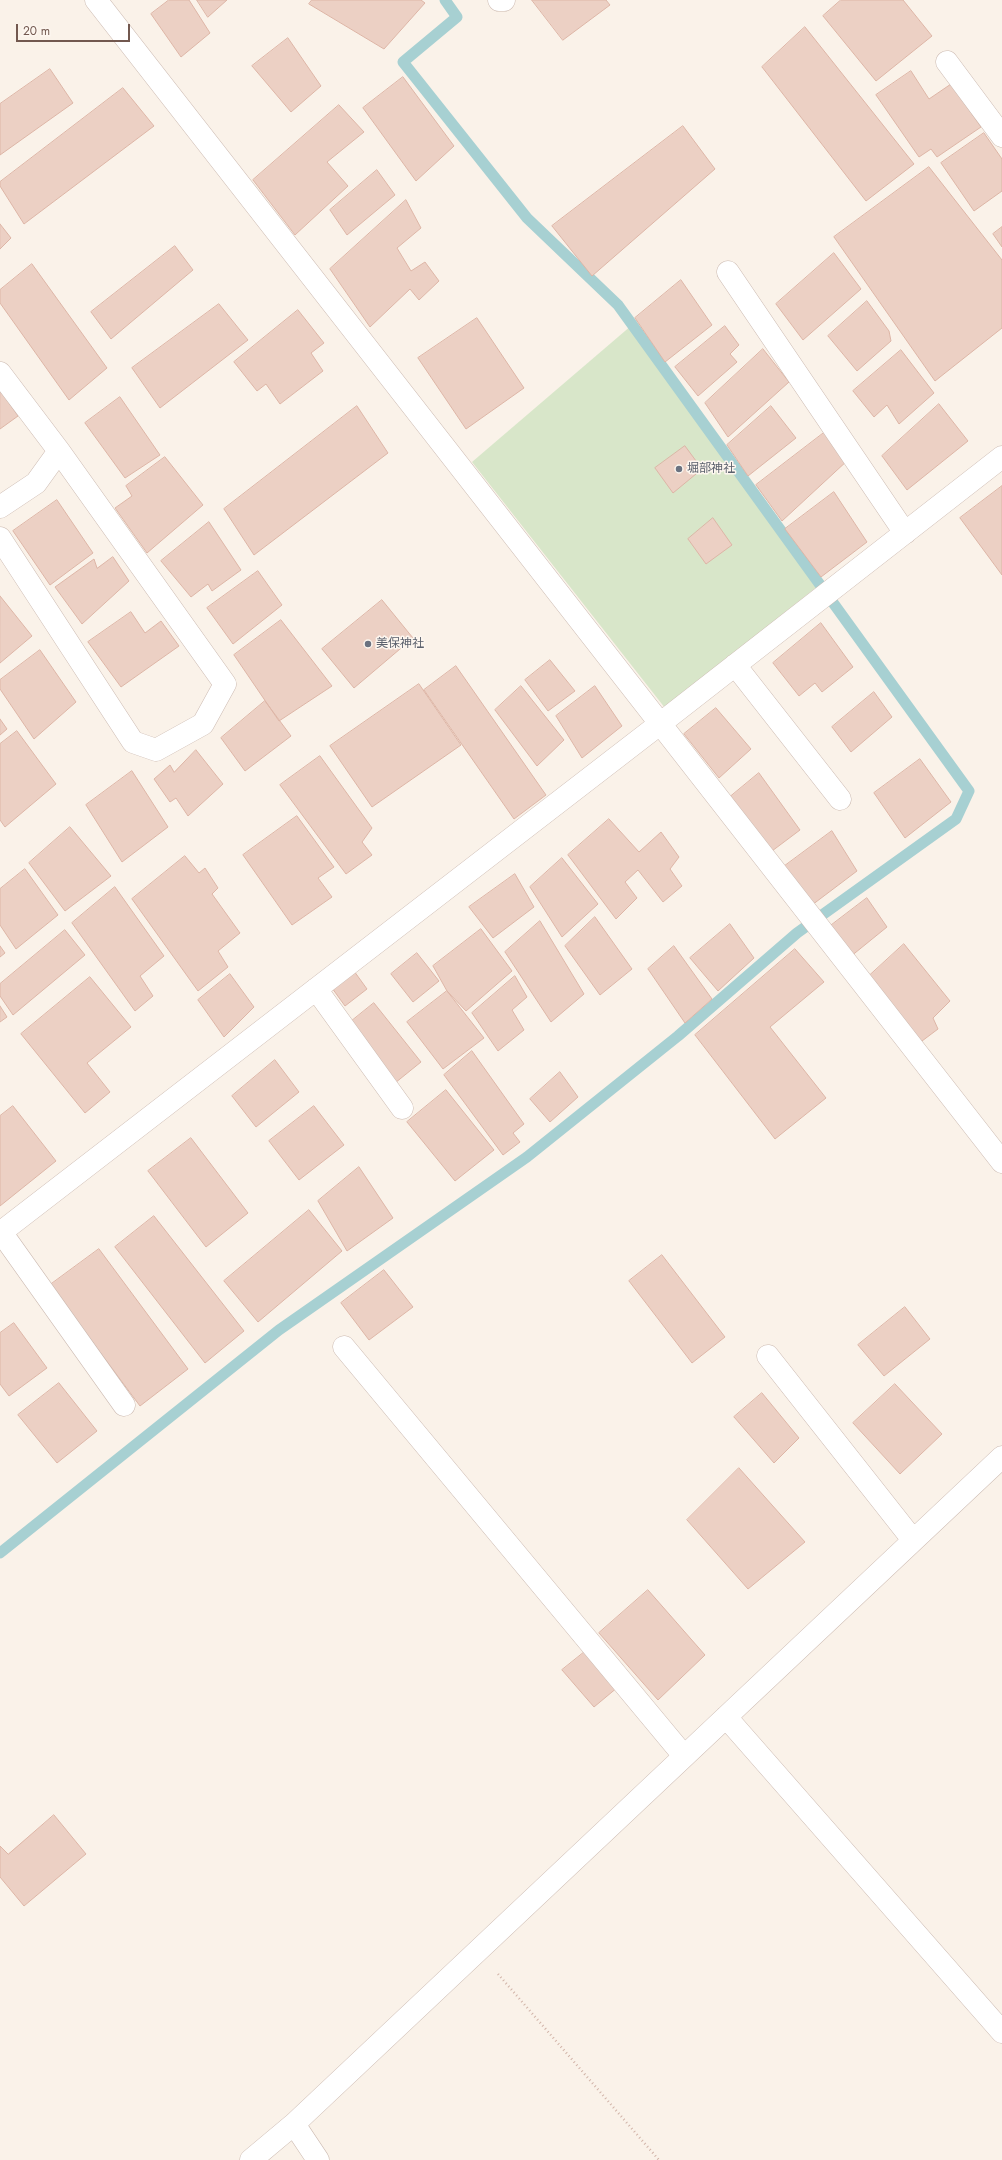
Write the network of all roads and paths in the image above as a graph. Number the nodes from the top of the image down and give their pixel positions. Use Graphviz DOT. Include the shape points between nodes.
graph roads {
  1 [pos="96,0"];
  2 [pos="499,0"];
  3 [pos="504,0"];
  4 [pos="947,62"];
  5 [pos="1002,136"];
  6 [pos="728,272"];
  7 [pos="0,373"];
  8 [pos="59,451"];
  9 [pos="1002,457"];
  10 [pos="0,507"];
  11 [pos="905,533"];
  12 [pos="0,538"];
  13 [pos="736,665"];
  14 [pos="661,723"];
  15 [pos="840,799"];
  16 [pos="316,989"];
  17 [pos="402,1108"];
  18 [pos="1002,1162"];
  19 [pos="0,1232"];
  20 [pos="344,1347"];
  21 [pos="768,1356"];
  22 [pos="124,1405"];
  23 [pos="1002,1457"];
  24 [pos="913,1540"];
  25 [pos="726,1717"];
  26 [pos="684,1756"];
  27 [pos="478,1951"];
  28 [pos="1002,2032"];
  29 [pos="294,2124"];
  30 [pos="251,2160"];
  31 [pos="318,2160"];
  32 [pos="659,2160"];
  1 -- 14 [label="street"];
  2 -- 3 [label="street"];
  4 -- 5 [label="street"];
  6 -- 11 [label="street"];
  7 -- 8 [label="street"];
  8 -- 10 [label="street" via="36,483"];
  8 -- 12 [label="street" via="225,684 203,724 156,750 133,742"];
  9 -- 11 [label="street"];
  11 -- 13 [label="street"];
  13 -- 14 [label="street"];
  13 -- 15 [label="street"];
  14 -- 16 [label="street"];
  14 -- 18 [label="street"];
  16 -- 17 [label="street"];
  16 -- 19 [label="street"];
  19 -- 22 [label="street"];
  20 -- 26 [label="street"];
  21 -- 24 [label="street"];
  23 -- 24 [label="street"];
  24 -- 25 [label="street"];
  25 -- 26 [label="street"];
  25 -- 28 [label="street"];
  26 -- 27 [label="street"];
  27 -- 29 [label="street"];
  27 -- 32 [label="path"];
  29 -- 30 [label="street"];
  29 -- 31 [label="street"];
}
